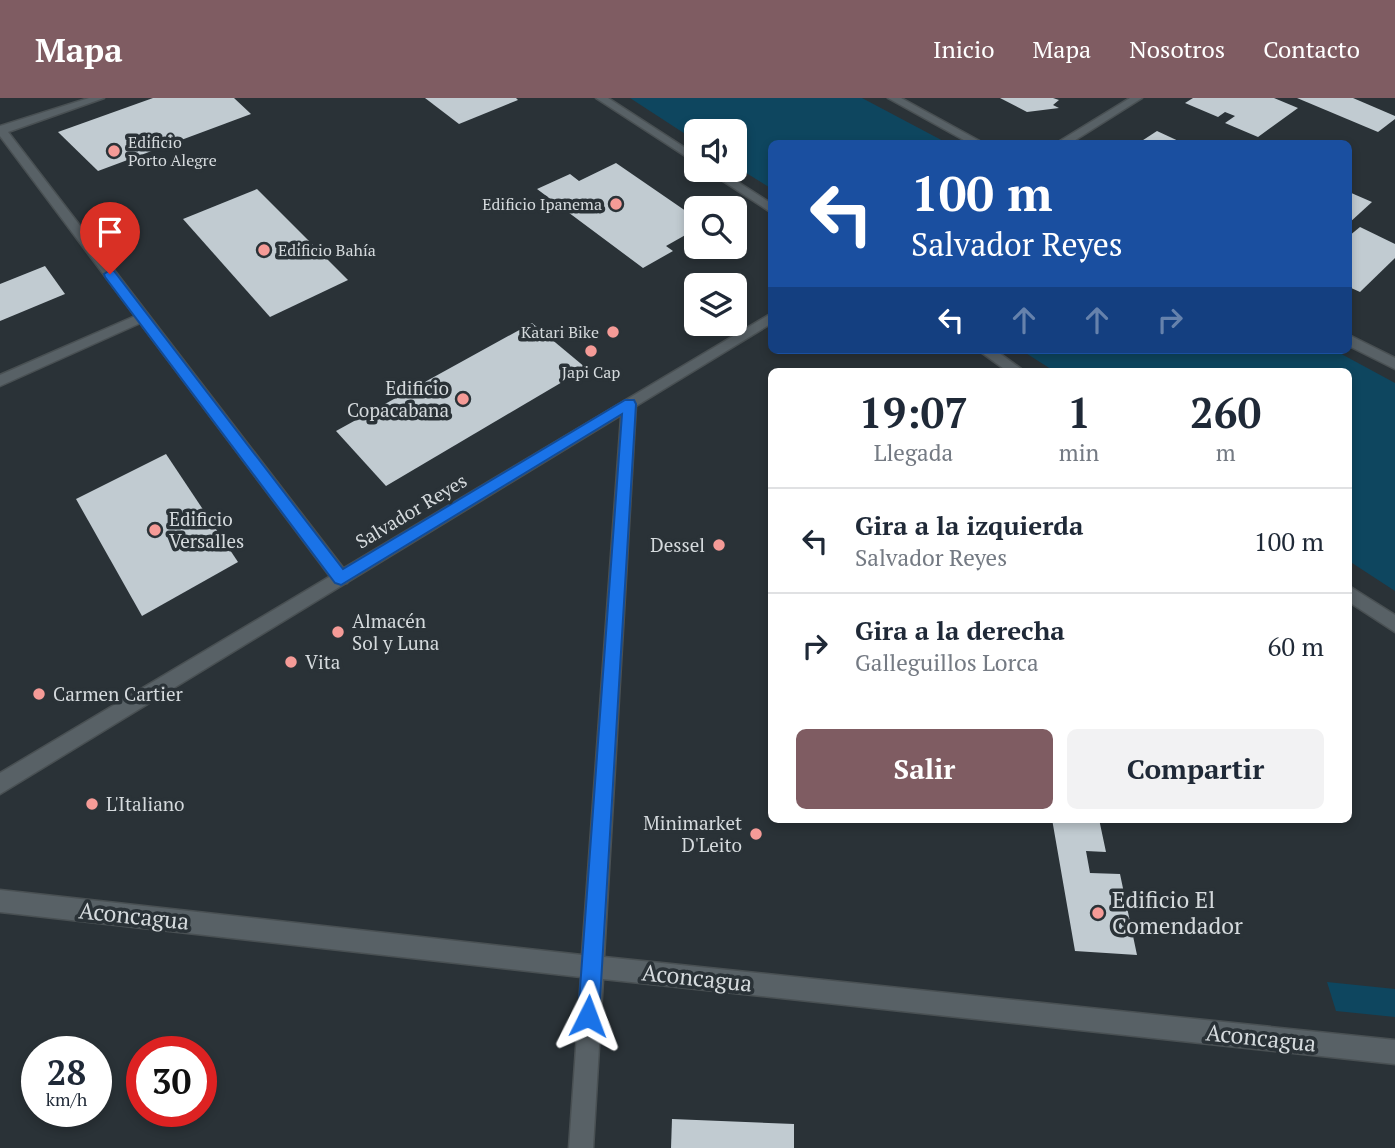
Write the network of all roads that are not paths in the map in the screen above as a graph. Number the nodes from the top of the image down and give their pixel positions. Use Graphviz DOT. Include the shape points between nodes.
graph roads {
  1 [pos="99,98"];
  2 [pos="601,98"];
  3 [pos="893,98"];
  4 [pos="1137,98"];
  5 [pos="0,130"];
  6 [pos="972,140"];
  7 [pos="1067,140"];
  8 [pos="684,152"];
  9 [pos="730,182"];
  10 [pos="768,206"];
  11 [pos="142,317"];
  12 [pos="768,319"];
  13 [pos="1352,342"];
  14 [pos="991,354"];
  15 [pos="1395,364"];
  16 [pos="1012,368"];
  17 [pos="0,381"];
  18 [pos="629,404"];
  19 [pos="341,578"];
  20 [pos="1352,595"];
  21 [pos="1395,624"];
  22 [pos="0,784"];
  23 [pos="0,901"];
  24 [pos="591,967"];
  25 [pos="1395,1052"];
  26 [pos="581,1148"];
  1 -- 5 [label="street"];
  2 -- 8 [label="street"];
  3 -- 6 [label="street"];
  4 -- 7 [label="street"];
  5 -- 11 [label="street"];
  9 -- 10 [label="street"];
  11 -- 17 [label="street"];
  11 -- 19 [label="street"];
  12 -- 18 [label="street, Salvador Reyes"];
  13 -- 15 [label="street"];
  14 -- 16 [label="street"];
  18 -- 19 [label="street, Salvador Reyes"];
  18 -- 24 [label="street"];
  19 -- 22 [label="street, Salvador Reyes"];
  20 -- 21 [label="street"];
  23 -- 24 [label="street, Aconcagua"];
  24 -- 25 [label="street, Aconcagua"];
  24 -- 26 [label="street"];
}
